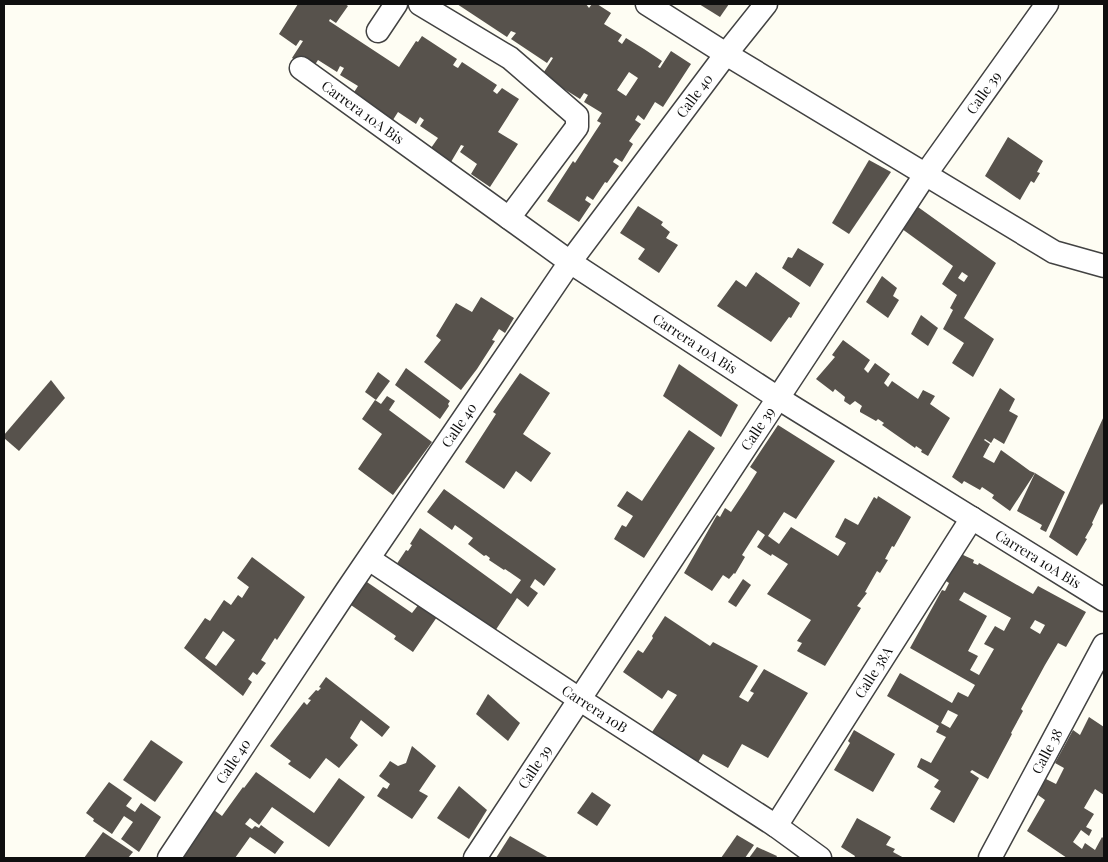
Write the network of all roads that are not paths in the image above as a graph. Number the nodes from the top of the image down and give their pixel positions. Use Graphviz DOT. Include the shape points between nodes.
graph roads {
  1 [pos="396,4"];
  2 [pos="420,4"];
  3 [pos="647,4"];
  4 [pos="766,4"];
  5 [pos="1047,4"];
  6 [pos="378,31"];
  7 [pos="726,54"];
  8 [pos="301,68"];
  9 [pos="924,175"];
  10 [pos="508,218"];
  11 [pos="570,262"];
  12 [pos="1104,266"];
  13 [pos="778,398"];
  14 [pos="972,518"];
  15 [pos="369,559"];
  16 [pos="1104,600"];
  17 [pos="1104,645"];
  18 [pos="579,700"];
  19 [pos="776,826"];
  20 [pos="169,858"];
  21 [pos="475,858"];
  22 [pos="818,858"];
  23 [pos="990,858"];
  1 -- 6 [label="street"];
  2 -- 10 [label="street" via="510,58 577,116 577,127"];
  3 -- 7 [label="street"];
  4 -- 7 [label="street, Calle 40"];
  5 -- 9 [label="street, Calle 39"];
  7 -- 9 [label="street"];
  7 -- 11 [label="street, Calle 40"];
  8 -- 10 [label="street, Carrera 10A Bis"];
  9 -- 12 [label="street" via="1054,252"];
  9 -- 13 [label="street, Calle 39"];
  10 -- 11 [label="street, Carrera 10A Bis"];
  11 -- 13 [label="street, Carrera 10A Bis"];
  11 -- 15 [label="street, Calle 40"];
  13 -- 14 [label="street, Carrera 10A Bis"];
  13 -- 18 [label="street, Calle 39"];
  14 -- 16 [label="street, Carrera 10A Bis"];
  14 -- 19 [label="street, Calle 38A"];
  15 -- 18 [label="street, Carrera 10B"];
  15 -- 20 [label="street, Calle 40"];
  17 -- 23 [label="street, Calle 38"];
  18 -- 19 [label="street, Carrera 10B"];
  18 -- 21 [label="street, Calle 39"];
  19 -- 22 [label="street, Carrera 10B"];
}
